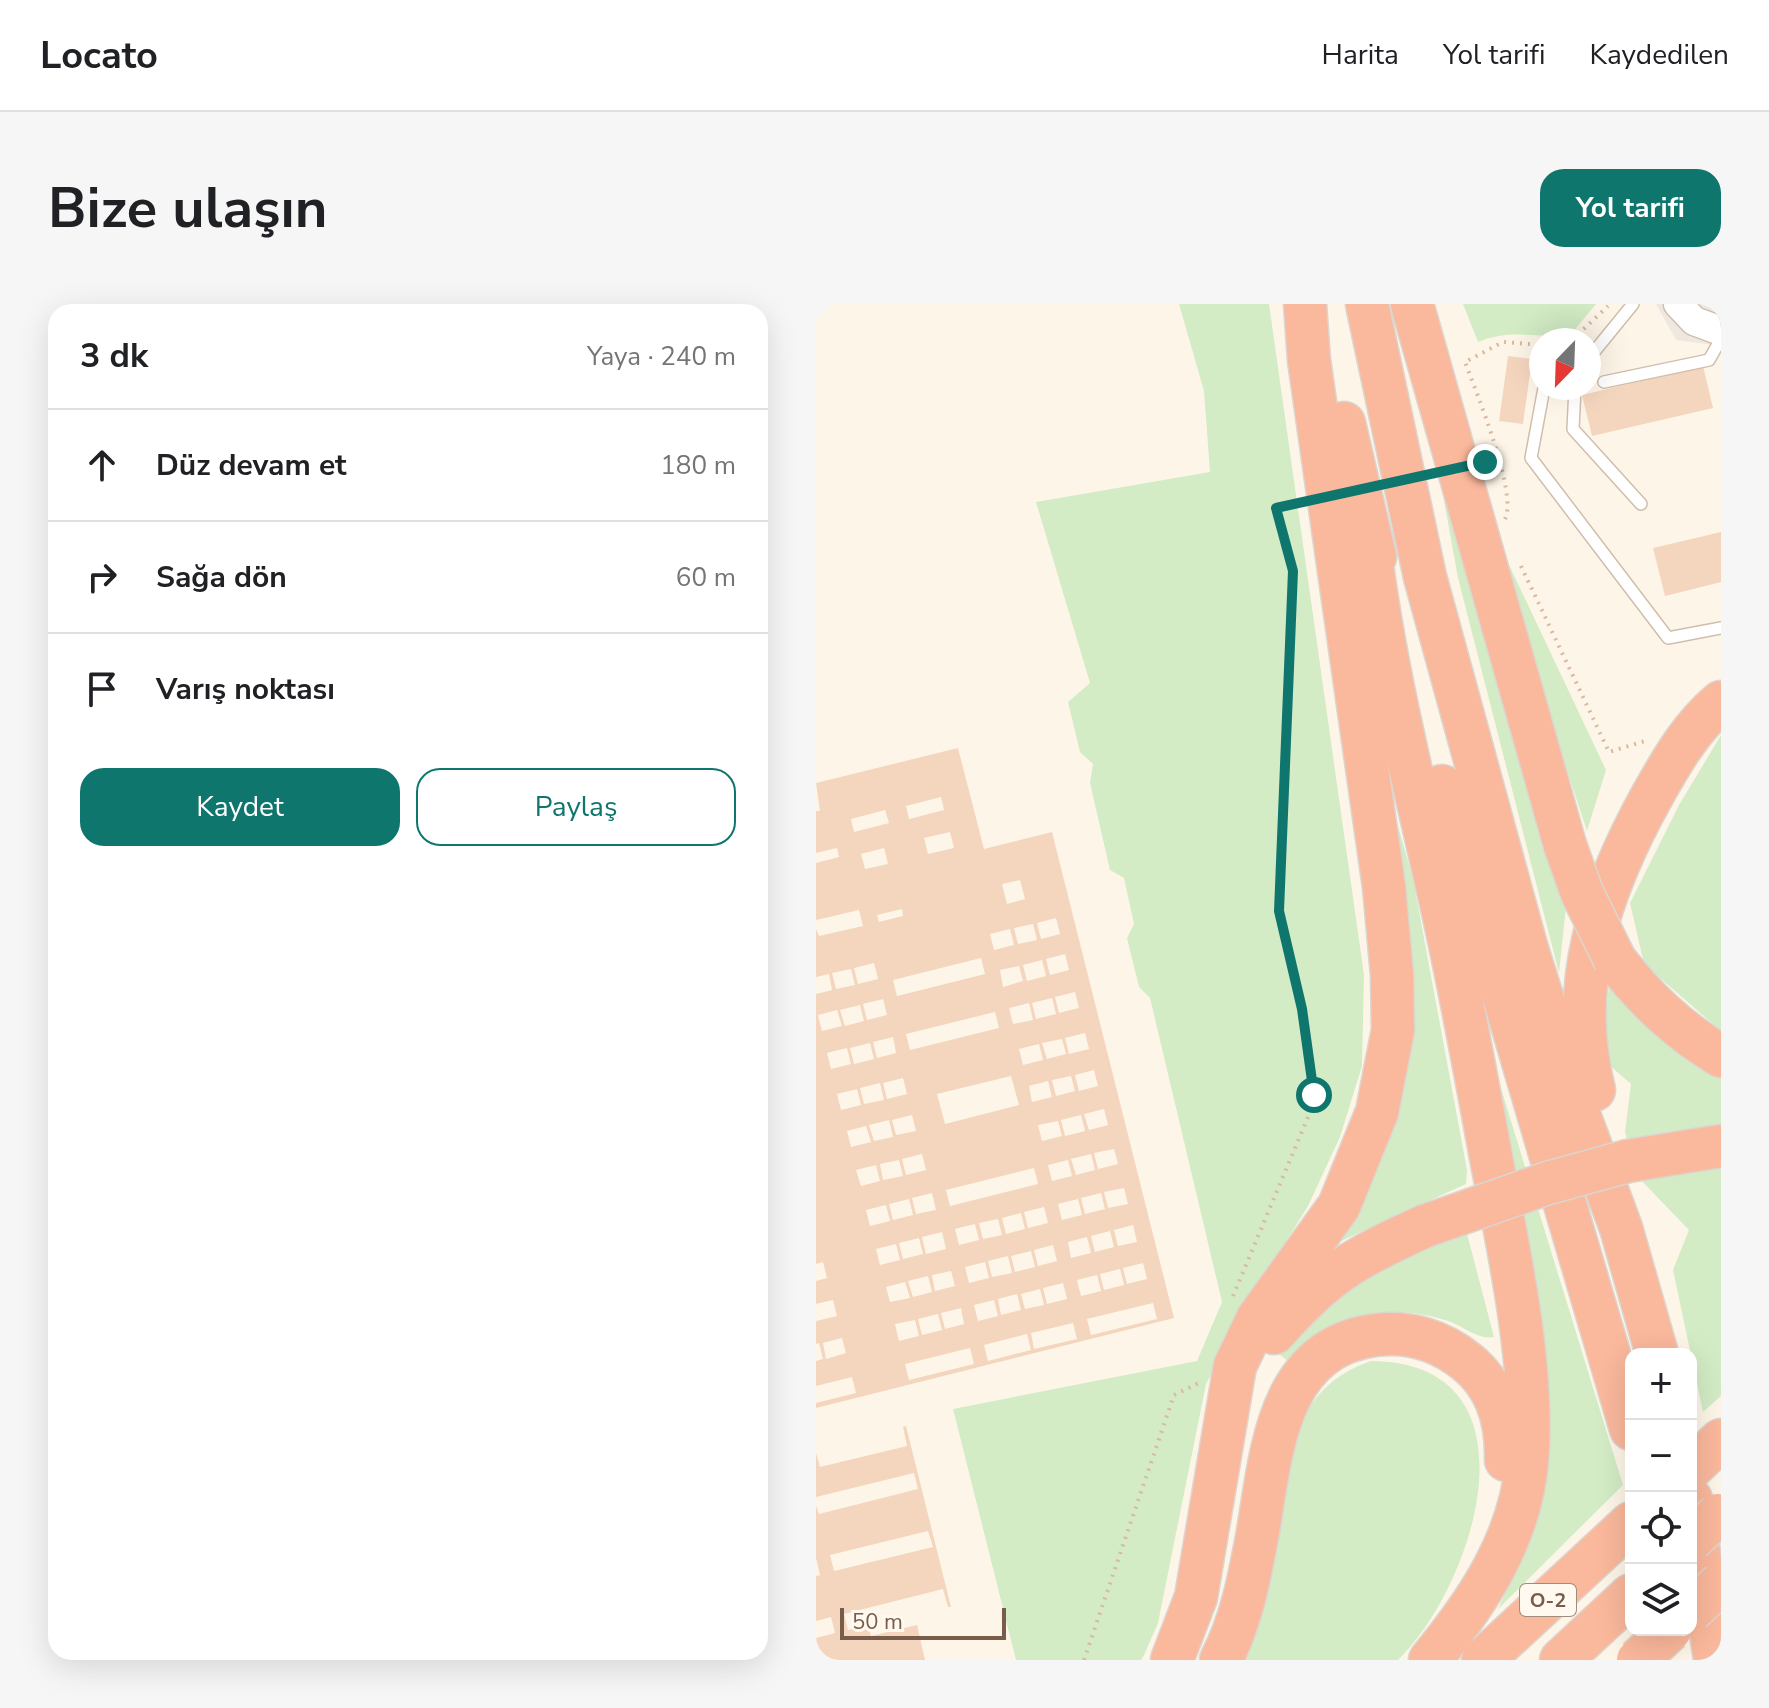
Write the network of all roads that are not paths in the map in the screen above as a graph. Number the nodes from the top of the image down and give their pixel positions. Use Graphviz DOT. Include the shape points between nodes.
graph roads {
  1 [pos="1305,304"];
  2 [pos="1320,304"];
  3 [pos="1367,304"];
  4 [pos="1412,304"];
  5 [pos="1633,304"];
  6 [pos="1678,304"];
  7 [pos="1721,331"];
  8 [pos="1721,339"];
  9 [pos="1601,343"];
  10 [pos="1604,382"];
  11 [pos="1542,400"];
  12 [pos="1574,400"];
  13 [pos="1641,504"];
  14 [pos="1368,532"];
  15 [pos="1721,628"];
  16 [pos="1721,702"];
  17 [pos="1721,1056"];
  18 [pos="1721,1146"];
  19 [pos="1621,1228"];
  20 [pos="1655,1348"];
  21 [pos="1628,1420"];
  22 [pos="1220,1441"];
  23 [pos="1705,1517"];
  24 [pos="1622,1532"];
  25 [pos="1721,1583"];
  26 [pos="1480,1590"];
  27 [pos="1625,1601"];
  28 [pos="1697,1605"];
  29 [pos="1662,1636"];
  30 [pos="1668,1636"];
  31 [pos="1172,1660"];
  32 [pos="1221,1660"];
  33 [pos="1430,1660"];
  34 [pos="1483,1660"];
  35 [pos="1561,1660"];
  36 [pos="1638,1660"];
  37 [pos="1669,1660"];
  38 [pos="1715,1660"];
  1 -- 22 [label="highway" via="1384,887 1393,1030 1377,1112 1360,1161 1339,1206 1258,1318 1235,1366"];
  2 -- 14 [label="highway"];
  3 -- 19 [label="highway" via="1425,577 1518,915 1578,1112"];
  4 -- 17 [label="highway, bridge" via="1582,893 1615,960 1645,998 1684,1033"];
  5 -- 9 [label="lane"];
  6 -- 7 [label="street" via="1694,321"];
  8 -- 10 [label="lane" via="1709,360"];
  11 -- 15 [label="lane" via="1531,458 1668,638"];
  12 -- 13 [label="lane" via="1573,429"];
  14 -- 21 [label="highway"];
  14 -- 26 [label="highway" via="1395,709 1453,957 1505,1230 1527,1400 1521,1499 1502,1557"];
  16 -- 19 [label="highway" via="1677,753 1633,831 1608,883 1589,951 1583,1019"];
  18 -- 22 [label="highway, bridge" via="1628,1161 1548,1183 1366,1252 1333,1273 1274,1333"];
  19 -- 20 [label="highway"];
  22 -- 31 [label="highway" via="1196,1597"];
  23 -- 38 [label="highway"];
  24 -- 34 [label="highway, O-2"];
  25 -- 28 [label="highway, bridge"];
  26 -- 32 [label="highway" via="1506,1469 1504,1419 1491,1390 1469,1363 1446,1347 1418,1336 1360,1337 1327,1354 1300,1378 1288,1398 1264,1484 1243,1603"];
  26 -- 33 [label="highway"];
  27 -- 35 [label="highway, O-2"];
  29 -- 36 [label="highway, bridge"];
  30 -- 37 [label="highway"];
}
